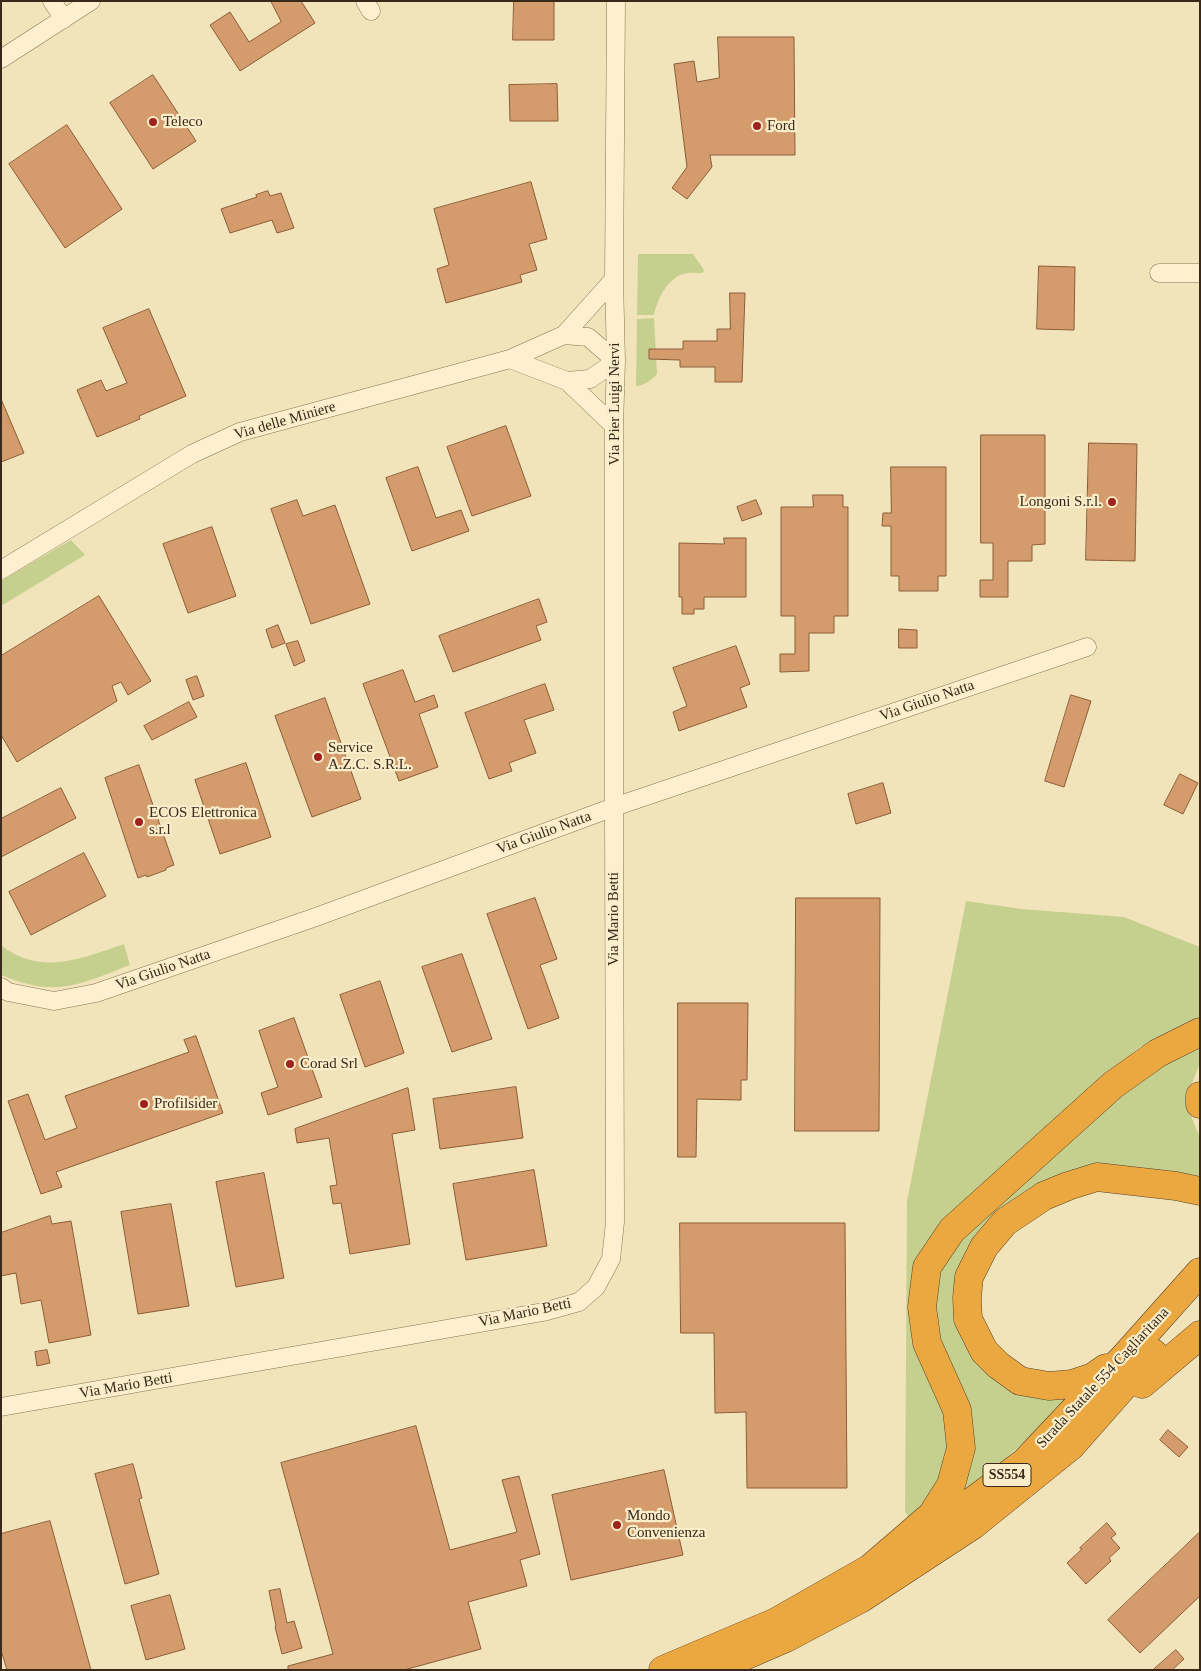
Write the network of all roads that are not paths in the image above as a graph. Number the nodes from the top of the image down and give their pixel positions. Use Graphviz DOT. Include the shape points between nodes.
graph roads {
  1 [pos="52,1"];
  2 [pos="91,1"];
  3 [pos="616,1"];
  4 [pos="64,18"];
  5 [pos="1,59"];
  6 [pos="1159,273"];
  7 [pos="1200,273"];
  8 [pos="614,279"];
  9 [pos="564,335"];
  10 [pos="510,359"];
  11 [pos="616,361"];
  12 [pos="567,381"];
  13 [pos="614,426"];
  14 [pos="1,570"];
  15 [pos="1087,647"];
  16 [pos="614,807"];
  17 [pos="1,987"];
  18 [pos="1200,1032"];
  19 [pos="1200,1096"];
  20 [pos="1200,1104"];
  21 [pos="1200,1191"];
  22 [pos="1200,1272"];
  23 [pos="1200,1299"];
  24 [pos="1200,1335"];
  25 [pos="1126,1355"];
  26 [pos="1,1407"];
  27 [pos="1071,1446"];
  28 [pos="867,1571"];
  29 [pos="663,1670"];
  30 [pos="712,1670"];
  1 -- 4 [label="street"];
  2 -- 4 [label="street"];
  3 -- 8 [label="street, Via Pier Luigi Nervi"];
  4 -- 5 [label="street"];
  6 -- 7 [label="street"];
  8 -- 9 [label="street, Via delle Miniere"];
  8 -- 11 [label="street, Via Pier Luigi Nervi"];
  9 -- 10 [label="street, Via delle Miniere"];
  9 -- 11 [label="street, Via delle Miniere" via="588,336"];
  10 -- 12 [label="street"];
  10 -- 14 [label="street, Via delle Miniere" via="240,432 192,454"];
  11 -- 12 [label="street" via="590,378"];
  11 -- 13 [label="street, Via Pier Luigi Nervi"];
  12 -- 13 [label="street"];
  13 -- 16 [label="street, Via Pier Luigi Nervi"];
  15 -- 16 [label="street, Via Giulio Natta"];
  16 -- 17 [label="street, Via Giulio Natta" via="96,993 54,1001 8,992"];
  16 -- 26 [label="street, Via Mario Betti" via="615,1222 612,1259 596,1287 579,1302 543,1312"];
  18 -- 28 [label="highway" via="1158,1053 1113,1085 952,1230 927,1267 922,1307 927,1343 957,1410 961,1448 951,1485 932,1515"];
  19 -- 20 [label="highway"];
  21 -- 25 [label="highway" via="1097,1177 1068,1186 1044,1196 1005,1222 984,1247 969,1277 968,1318 984,1350 1020,1381 1049,1386 1072,1384 1093,1376"];
  22 -- 25 [label="highway, Strada Statale 554 Cagliaritana / SS554"];
  23 -- 27 [label="highway, Strada Statale 554 Cagliaritana / SS554"];
  24 -- 27 [label="highway"];
  25 -- 28 [label="highway, Strada Statale 554 Cagliaritana / SS554" via="1024,1463 954,1515"];
  27 -- 30 [label="highway, Strada Statale 554 Cagliaritana / SS554" via="973,1525 860,1599 786,1638"];
  28 -- 29 [label="highway, Strada Statale 554 Cagliaritana / SS554" via="776,1622"];
}
